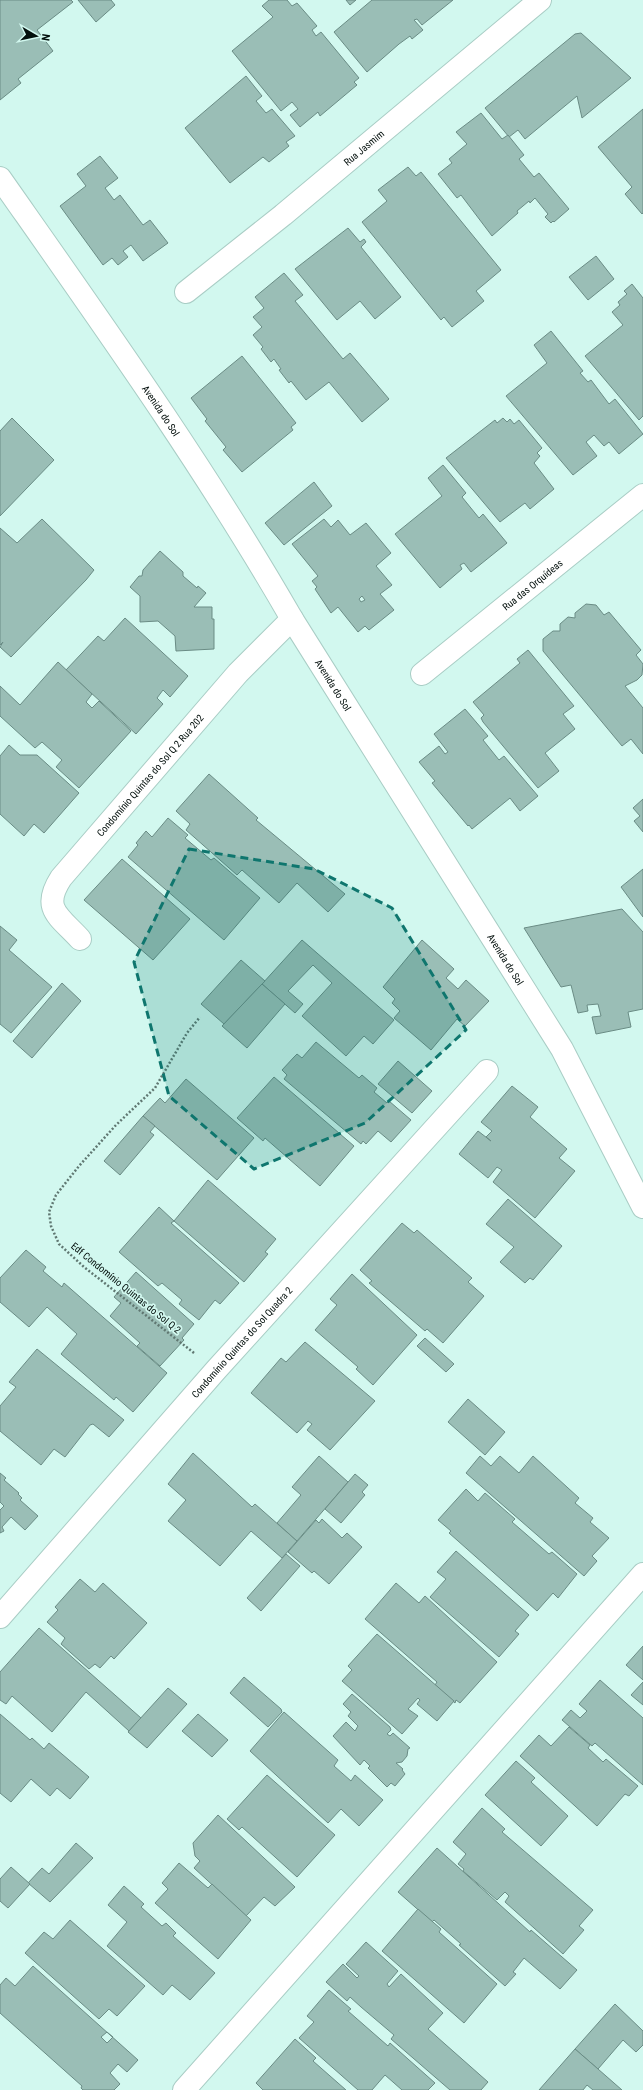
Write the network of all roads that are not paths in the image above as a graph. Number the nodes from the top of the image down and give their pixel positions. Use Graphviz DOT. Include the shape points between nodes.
graph roads {
  1 [pos="540,0"];
  2 [pos="0,178"];
  3 [pos="186,292"];
  4 [pos="643,495"];
  5 [pos="292,619"];
  6 [pos="422,674"];
  7 [pos="80,939"];
  8 [pos="487,1071"];
  9 [pos="643,1207"];
  10 [pos="643,1574"];
  11 [pos="0,1616"];
  12 [pos="184,2090"];
  1 -- 3 [label="street, Rua Jasmim" via="283,215"];
  2 -- 5 [label="street, Avenida do Sol" via="197,467 260,564"];
  4 -- 6 [label="street, Rua das Orquídeas"];
  5 -- 7 [label="street, Condomínio Quintas do Sol Q 2 Rua 202" via="238,672 53,890 52,908"];
  5 -- 9 [label="street, Avenida do Sol" via="562,1049"];
  8 -- 11 [label="street, Condomínio Quintas do Sol Quadra 2" via="216,1370"];
  10 -- 12 [label="street"];
}
